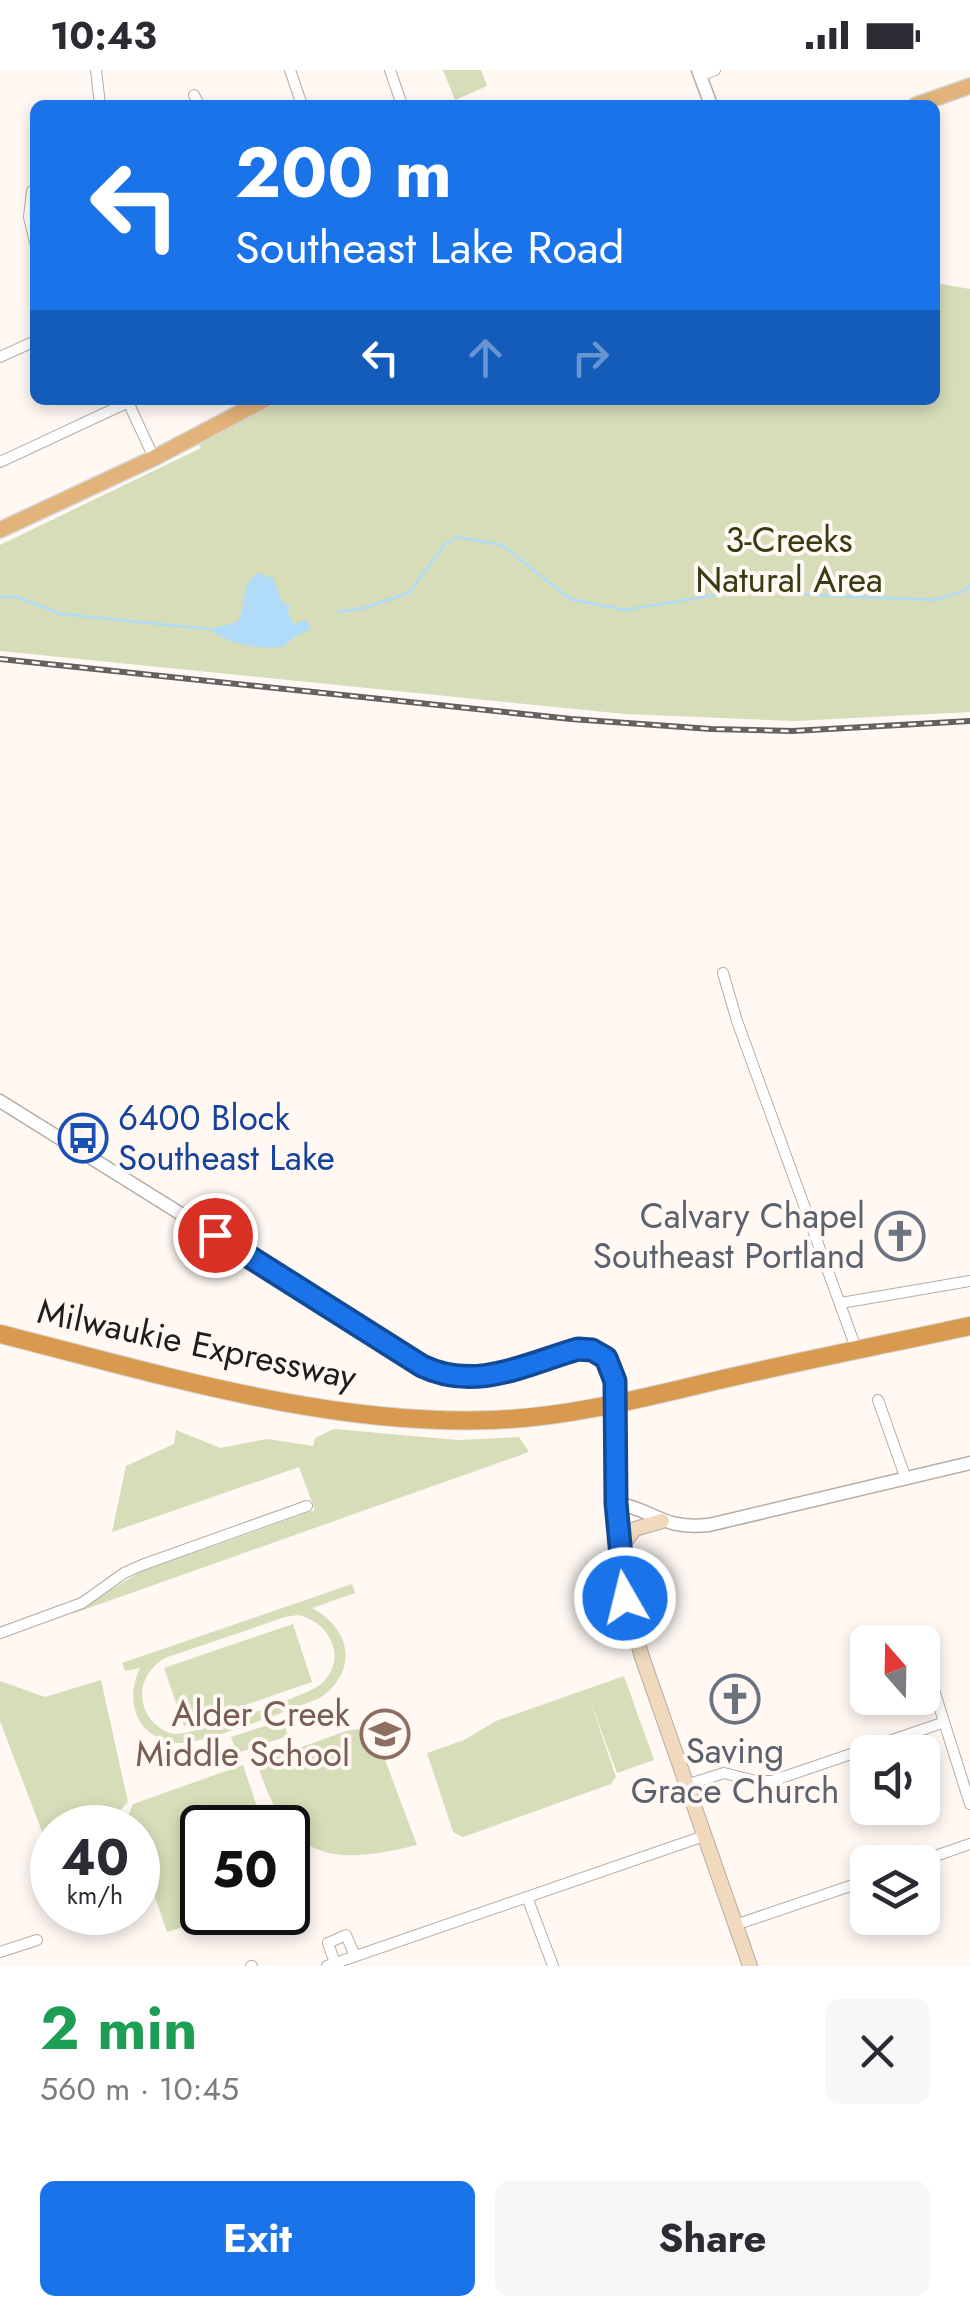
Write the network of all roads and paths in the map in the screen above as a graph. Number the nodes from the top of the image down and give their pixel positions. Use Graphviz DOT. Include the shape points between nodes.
graph roads {
  1 [pos="96,70"];
  2 [pos="290,70"];
  3 [pos="390,70"];
  4 [pos="716,70"];
  5 [pos="699,73"];
  6 [pos="970,86"];
  7 [pos="99,100"];
  8 [pos="300,100"];
  9 [pos="400,100"];
  10 [pos="708,100"];
  11 [pos="930,100"];
  12 [pos="30,342"];
  13 [pos="0,357"];
  14 [pos="121,405"];
  15 [pos="132,405"];
  16 [pos="255,405"];
  17 [pos="154,458"];
  18 [pos="0,462"];
  19 [pos="0,530"];
  20 [pos="723,973"];
  21 [pos="0,1100"];
  22 [pos="970,1281"];
  23 [pos="841,1303"];
  24 [pos="970,1326"];
  25 [pos="0,1334"];
  26 [pos="856,1351"];
  27 [pos="878,1400"];
  28 [pos="615,1405"];
  29 [pos="970,1463"];
  30 [pos="906,1479"];
  31 [pos="616,1503"];
  32 [pos="307,1506"];
  33 [pos="662,1521"];
  34 [pos="618,1549"];
  35 [pos="0,1633"];
  36 [pos="940,1708"];
  37 [pos="942,1723"];
  38 [pos="686,1785"];
  39 [pos="970,1804"];
  40 [pos="704,1836"];
  41 [pos="970,1844"];
  42 [pos="940,1854"];
  43 [pos="850,1886"];
  44 [pos="527,1896"];
  45 [pos="735,1925"];
  46 [pos="37,1940"];
  47 [pos="0,1952"];
  48 [pos="355,1956"];
  49 [pos="331,1965"];
  50 [pos="553,1966"];
  51 [pos="750,1966"];
  1 -- 7 [label="street"];
  2 -- 8 [label="street"];
  3 -- 9 [label="street"];
  4 -- 5 [label="street"];
  5 -- 10 [label="street"];
  6 -- 11 [label="main road"];
  12 -- 13 [label="street"];
  14 -- 18 [label="street"];
  15 -- 17 [label="street"];
  16 -- 17 [label="main road"];
  17 -- 19 [label="main road"];
  20 -- 23 [label="street"];
  21 -- 28 [label="street" via="422,1366 446,1376 476,1377 592,1350 612,1367"];
  22 -- 23 [label="street"];
  23 -- 26 [label="street"];
  24 -- 26 [label="highway, Milwaukie Expressway"];
  25 -- 28 [label="highway, Milwaukie Expressway" via="248,1394 411,1419 519,1418"];
  26 -- 28 [label="highway, Milwaukie Expressway"];
  27 -- 30 [label="street"];
  28 -- 31 [label="main road"];
  29 -- 30 [label="street"];
  30 -- 33 [label="street" via="718,1524"];
  31 -- 33 [label="street"];
  31 -- 34 [label="main road"];
  32 -- 35 [label="street" via="142,1565 82,1603"];
  33 -- 34 [label="main road" via="635,1529"];
  34 -- 38 [label="main road" via="632,1621"];
  36 -- 37 [label="street"];
  37 -- 38 [label="street" via="780,1779 724,1772"];
  37 -- 39 [label="street"];
  38 -- 40 [label="main road"];
  40 -- 44 [label="street"];
  40 -- 45 [label="main road"];
  41 -- 42 [label="street"];
  43 -- 45 [label="street"];
  44 -- 48 [label="street"];
  44 -- 50 [label="street"];
  45 -- 51 [label="main road"];
  46 -- 47 [label="street"];
  48 -- 49 [label="street"];
  48 -- 49 [label="street" via="346,1935 330,1940"];
}
